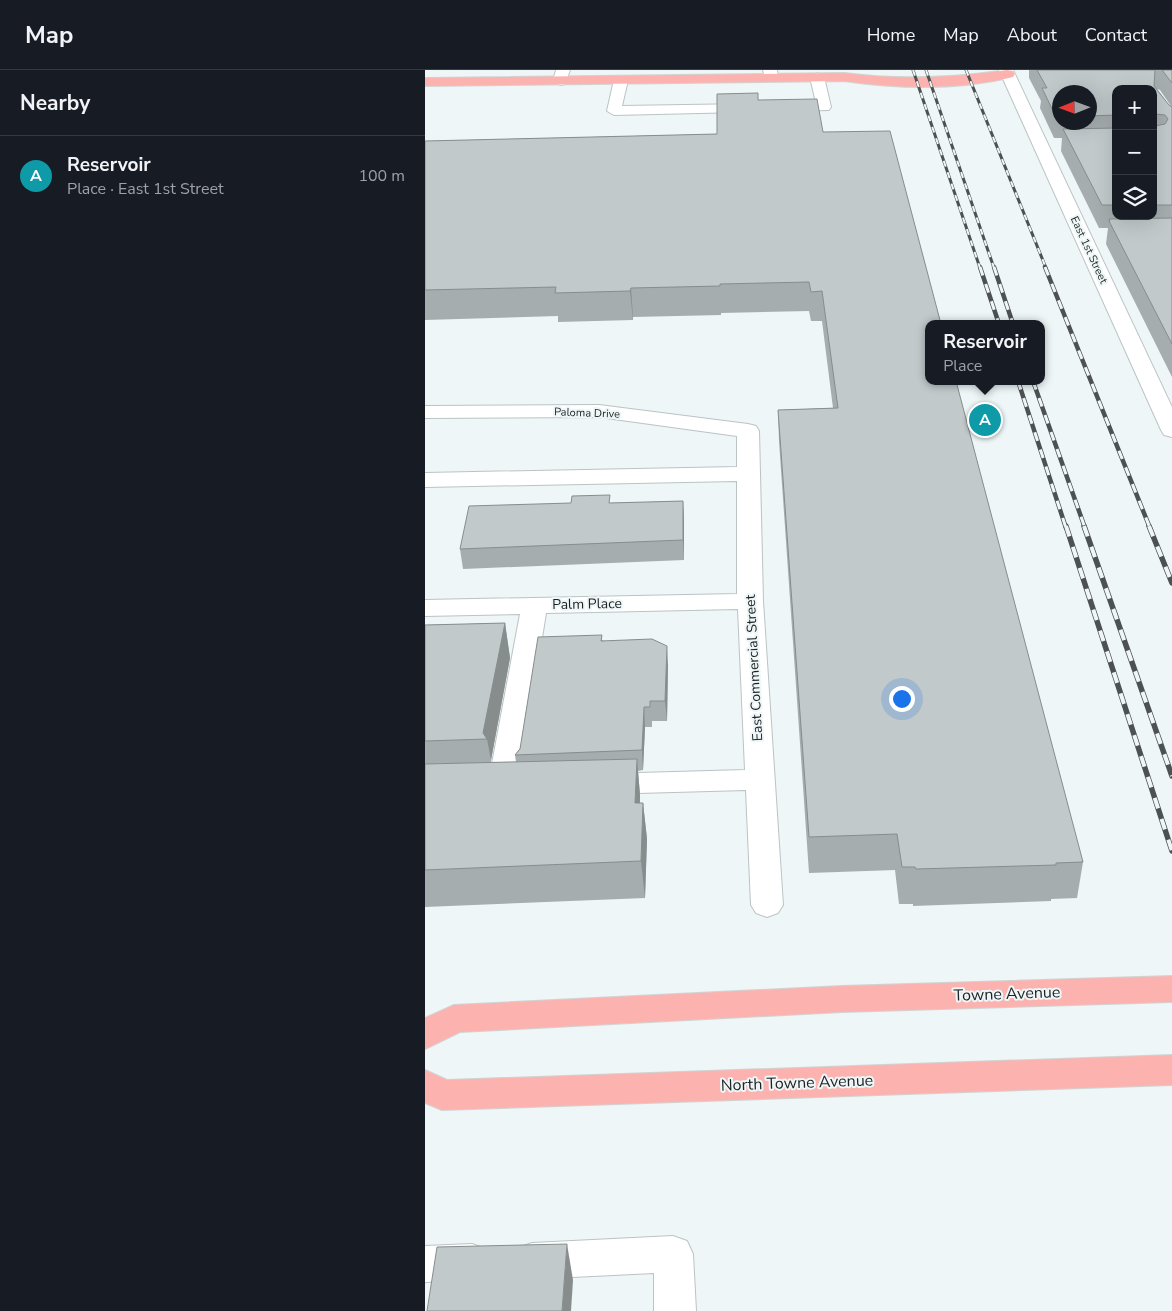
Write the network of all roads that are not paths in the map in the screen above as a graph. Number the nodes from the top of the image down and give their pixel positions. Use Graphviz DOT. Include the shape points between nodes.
graph roads {
  1 [pos="933,70"];
  2 [pos="969,70"];
  3 [pos="1007,72"];
  4 [pos="843,73"];
  5 [pos="1027,73"];
  6 [pos="771,74"];
  7 [pos="561,75"];
  8 [pos="817,77"];
  9 [pos="621,80"];
  10 [pos="425,82"];
  11 [pos="1104,235"];
  12 [pos="1083,236"];
  13 [pos="425,412"];
  14 [pos="748,430"];
  15 [pos="1172,430"];
  16 [pos="749,474"];
  17 [pos="425,480"];
  18 [pos="750,601"];
  19 [pos="534,605"];
  20 [pos="425,608"];
  21 [pos="760,780"];
  22 [pos="504,781"];
  23 [pos="573,785"];
  24 [pos="767,905"];
  25 [pos="1172,989"];
  26 [pos="425,1035"];
  27 [pos="1172,1070"];
  28 [pos="425,1085"];
  29 [pos="425,1264"];
  30 [pos="675,1311"];
  1 -- 4 [label="main road"];
  2 -- 3 [label="main road"];
  3 -- 4 [label="main road" via="971,81 870,82"];
  3 -- 5 [label="main road"];
  3 -- 12 [label="street, East 1st Street" via="1050,145"];
  4 -- 8 [label="main road"];
  6 -- 8 [label="main road"];
  6 -- 9 [label="main road"];
  7 -- 9 [label="main road"];
  7 -- 10 [label="main road"];
  8 -- 9 [label="street" via="824,107 613,111"];
  11 -- 12 [label="street"];
  12 -- 15 [label="street, East 1st Street"];
  13 -- 14 [label="street, Paloma Drive" via="599,411"];
  14 -- 16 [label="street, East Commercial Street"];
  16 -- 17 [label="street"];
  16 -- 18 [label="street, East Commercial Street"];
  18 -- 19 [label="street, Palm Place"];
  18 -- 21 [label="street, East Commercial Street"];
  19 -- 20 [label="street, Palm Place"];
  19 -- 22 [label="street"];
  21 -- 23 [label="street"];
  21 -- 24 [label="street, East Commercial Street"];
  25 -- 26 [label="main road, Towne Avenue" via="842,999 454,1019"];
  27 -- 28 [label="main road, North Towne Avenue" via="442,1095"];
  29 -- 30 [label="street" via="673,1254"];
}
